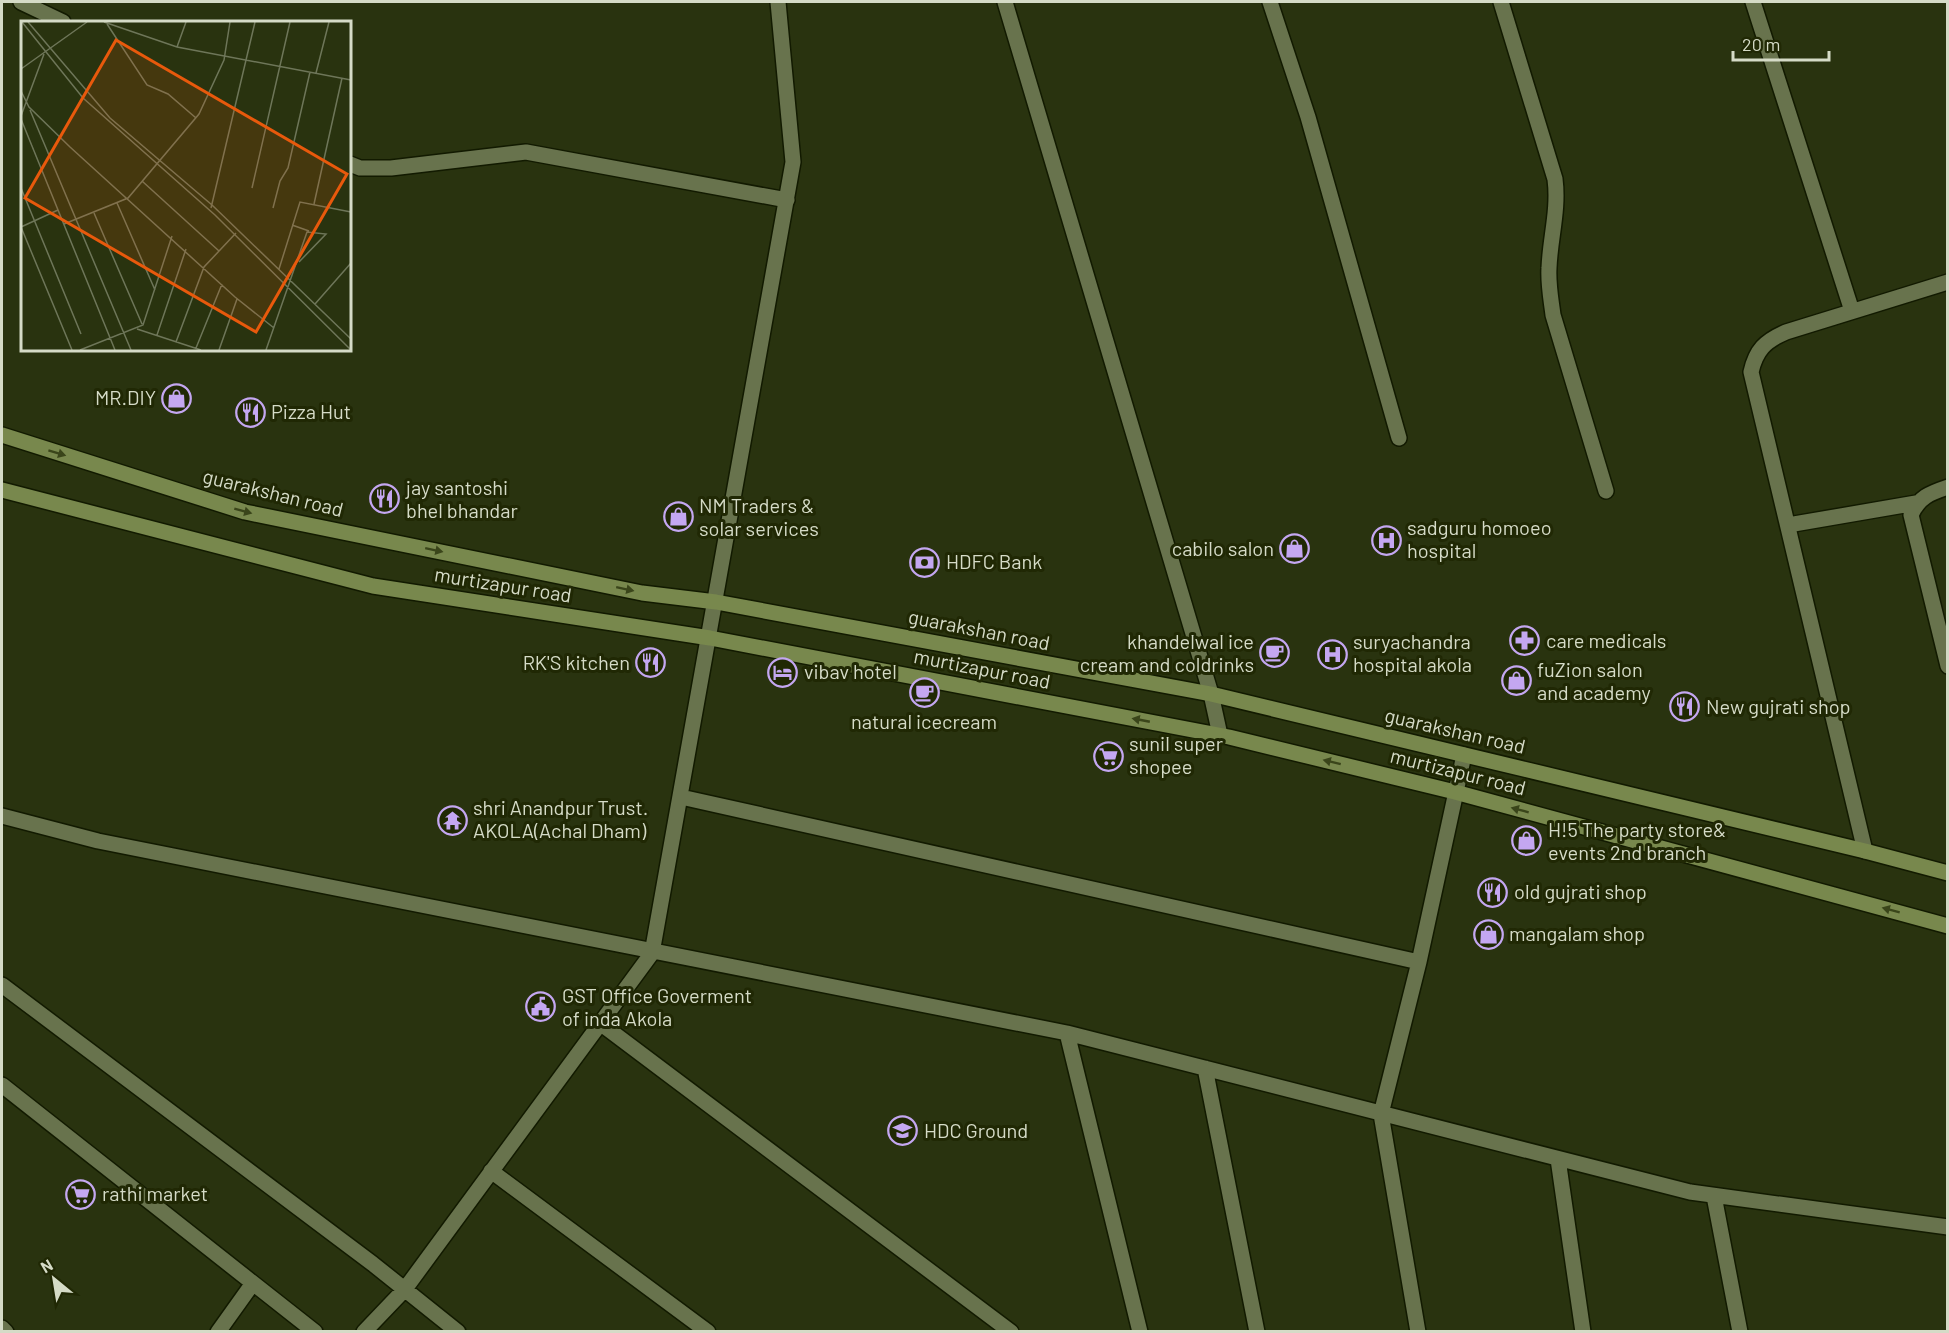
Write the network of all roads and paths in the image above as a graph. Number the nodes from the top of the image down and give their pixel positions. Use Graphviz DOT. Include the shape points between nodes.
graph roads {
  1 [pos="21,2"];
  2 [pos="778,2"];
  3 [pos="1005,2"];
  4 [pos="1270,2"];
  5 [pos="1501,2"];
  6 [pos="1752,2"];
  7 [pos="61,21"];
  8 [pos="351,164"];
  9 [pos="787,200"];
  10 [pos="1947,282"];
  11 [pos="1852,311"];
  12 [pos="2,435"];
  13 [pos="1399,438"];
  14 [pos="1947,488"];
  15 [pos="2,490"];
  16 [pos="1606,491"];
  17 [pos="1916,503"];
  18 [pos="1788,525"];
  19 [pos="716,602"];
  20 [pos="710,638"];
  21 [pos="1947,666"];
  22 [pos="1210,694"];
  23 [pos="1220,735"];
  24 [pos="1464,755"];
  25 [pos="1455,792"];
  26 [pos="681,797"];
  27 [pos="2,816"];
  28 [pos="1865,851"];
  29 [pos="1947,873"];
  30 [pos="1947,926"];
  31 [pos="652,953"];
  32 [pos="1419,962"];
  33 [pos="2,985"];
  34 [pos="600,1023"];
  35 [pos="1067,1033"];
  36 [pos="1205,1068"];
  37 [pos="2,1085"];
  38 [pos="1382,1114"];
  39 [pos="1558,1159"];
  40 [pos="491,1172"];
  41 [pos="1714,1196"];
  42 [pos="1947,1227"];
  43 [pos="253,1283"];
  44 [pos="405,1289"];
  45 [pos="2,1328"];
  46 [pos="6,1332"];
  47 [pos="218,1332"];
  48 [pos="315,1332"];
  49 [pos="364,1332"];
  50 [pos="458,1332"];
  51 [pos="708,1332"];
  52 [pos="1011,1332"];
  53 [pos="1140,1332"];
  54 [pos="1257,1332"];
  55 [pos="1418,1332"];
  56 [pos="1583,1332"];
  57 [pos="1740,1332"];
  1 -- 7 [label="street"];
  2 -- 9 [label="street" via="793,162"];
  3 -- 22 [label="street"];
  4 -- 13 [label="street" via="1308,117"];
  5 -- 16 [label="street" via="1556,179 1549,267 1553,315"];
  6 -- 11 [label="street"];
  8 -- 9 [label="street" via="391,168 526,152"];
  9 -- 19 [label="street"];
  10 -- 11 [label="street"];
  11 -- 18 [label="street" via="1769,339 1755,354 1751,372"];
  12 -- 19 [label="street, guarakshan road, one-way" via="245,512 642,593"];
  14 -- 17 [label="street" via="1927,494"];
  15 -- 20 [label="street, murtizapur road" via="373,586"];
  17 -- 18 [label="street"];
  17 -- 21 [label="street" via="1912,526"];
  18 -- 28 [label="street"];
  19 -- 20 [label="street"];
  19 -- 22 [label="street, guarakshan road"];
  23 -- 20 [label="street, murtizapur road, one-way"];
  20 -- 26 [label="street"];
  22 -- 23 [label="street"];
  22 -- 24 [label="street, guarakshan road"];
  25 -- 23 [label="street, murtizapur road, one-way"];
  24 -- 25 [label="street"];
  24 -- 28 [label="street, guarakshan road"];
  30 -- 25 [label="street, murtizapur road, one-way"];
  25 -- 32 [label="street"];
  26 -- 31 [label="street"];
  26 -- 32 [label="street"];
  27 -- 31 [label="street" via="98,841"];
  28 -- 29 [label="street, guarakshan road"];
  31 -- 34 [label="street"];
  31 -- 35 [label="street"];
  32 -- 38 [label="street"];
  33 -- 44 [label="street"];
  34 -- 40 [label="street"];
  34 -- 52 [label="street"];
  35 -- 36 [label="street"];
  35 -- 53 [label="street"];
  36 -- 38 [label="street"];
  36 -- 54 [label="street"];
  37 -- 43 [label="street"];
  38 -- 39 [label="street"];
  38 -- 55 [label="street"];
  39 -- 41 [label="street"];
  39 -- 56 [label="street"];
  40 -- 44 [label="street"];
  40 -- 51 [label="street"];
  41 -- 42 [label="street"];
  41 -- 57 [label="street"];
  43 -- 47 [label="street"];
  43 -- 48 [label="street"];
  44 -- 49 [label="street"];
  44 -- 50 [label="street"];
  45 -- 46 [label="street"];
}
